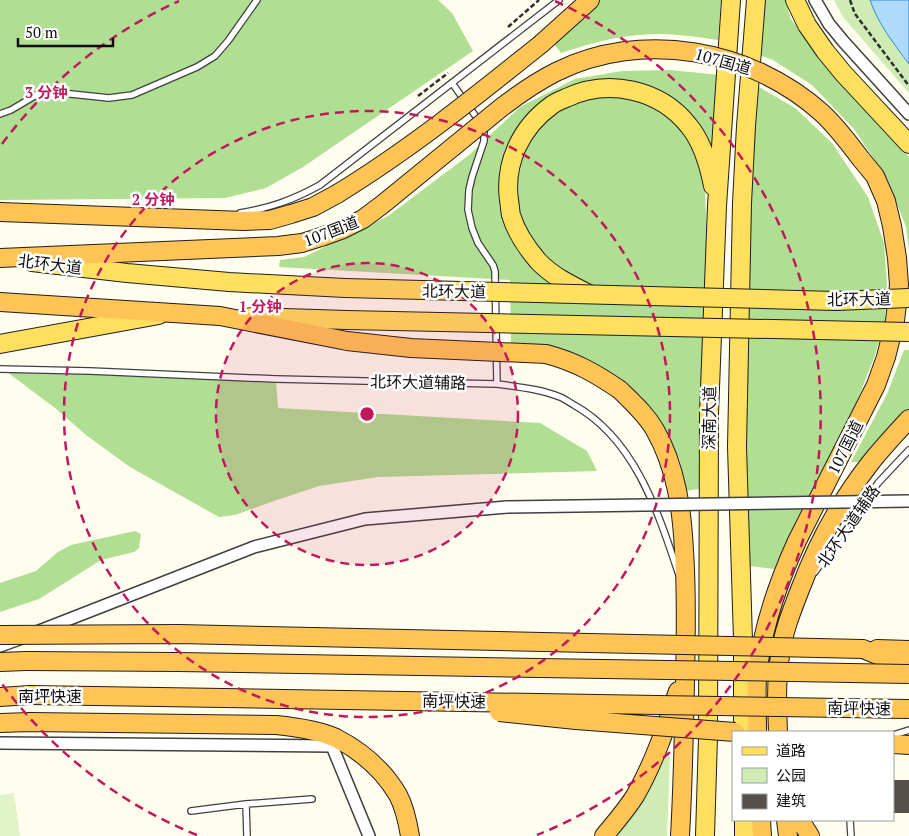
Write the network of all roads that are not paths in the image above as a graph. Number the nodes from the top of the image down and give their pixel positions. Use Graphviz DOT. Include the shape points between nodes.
graph roads {
  1 [pos="257,0"];
  2 [pos="559,0"];
  3 [pos="590,0"];
  4 [pos="731,0"];
  5 [pos="756,0"];
  6 [pos="795,0"];
  7 [pos="815,0"];
  8 [pos="452,83"];
  9 [pos="0,114"];
  10 [pos="909,114"];
  11 [pos="909,144"];
  12 [pos="716,206"];
  13 [pos="0,212"];
  14 [pos="193,218"];
  15 [pos="0,258"];
  16 [pos="589,294"];
  17 [pos="909,298"];
  18 [pos="0,302"];
  19 [pos="173,313"];
  20 [pos="220,316"];
  21 [pos="909,332"];
  22 [pos="0,344"];
  23 [pos="0,369"];
  24 [pos="497,384"];
  25 [pos="909,419"];
  26 [pos="909,450"];
  27 [pos="909,501"];
  28 [pos="792,607"];
  29 [pos="687,628"];
  30 [pos="0,635"];
  31 [pos="743,640"];
  32 [pos="0,646"];
  33 [pos="863,649"];
  34 [pos="909,650"];
  35 [pos="686,659"];
  36 [pos="0,662"];
  37 [pos="909,668"];
  38 [pos="909,674"];
  39 [pos="756,692"];
  40 [pos="0,697"];
  41 [pos="407,701"];
  42 [pos="909,709"];
  43 [pos="0,724"];
  44 [pos="909,730"];
  45 [pos="743,731"];
  46 [pos="757,731"];
  47 [pos="778,731"];
  48 [pos="732,732"];
  49 [pos="894,735"];
  50 [pos="0,743"];
  51 [pos="894,744"];
  52 [pos="909,745"];
  53 [pos="312,798"];
  54 [pos="246,804"];
  55 [pos="191,811"];
  56 [pos="744,821"];
  57 [pos="761,821"];
  58 [pos="786,821"];
  59 [pos="801,821"];
  60 [pos="850,821"];
  61 [pos="247,836"];
  62 [pos="369,836"];
  63 [pos="410,836"];
  64 [pos="604,836"];
  65 [pos="680,836"];
  66 [pos="705,836"];
  67 [pos="744,836"];
  68 [pos="762,836"];
  69 [pos="788,836"];
  70 [pos="810,836"];
  71 [pos="851,836"];
  1 -- 9 [label="lane" via="215,56 197,67 132,94 109,98 52,92 38,94"];
  2 -- 8 [label="lane"];
  3 -- 14 [label="highway, bridge" via="541,44 440,124 337,194 313,207 270,220"];
  4 -- 12 [label="main road, 深南大道"];
  5 -- 31 [label="main road, 深南大道" via="742,202 737,447"];
  6 -- 11 [label="main road" via="825,51"];
  7 -- 10 [label="street" via="843,41"];
  8 -- 14 [label="lane" via="304,194 267,208"];
  8 -- 24 [label="lane" via="485,134 471,183 468,210 478,243 495,271"];
  12 -- 16 [label="main road" via="711,173 700,141 689,125 660,101 622,88 603,88 577,93 553,104 522,136 511,160 507,187 511,215 521,238 539,262 562,280"];
  12 -- 66 [label="main road, 深南大道" via="708,414"];
  13 -- 14 [label="highway"];
  15 -- 16 [label="main road, 北环大道, bridge" via="220,282"];
  15 -- 39 [label="highway, 107国道, bridge" via="278,246 321,238 363,219 529,87 576,63 616,52 660,49 707,54 748,67 788,87 836,127 875,176 892,226 899,285 895,321 876,385 777,587 758,665"];
  16 -- 17 [label="main road, 北环大道, bridge" via="836,301"];
  18 -- 19 [label="highway, 北环大道"];
  19 -- 20 [label="highway, 北环大道"];
  19 -- 22 [label="main road"];
  20 -- 21 [label="main road, 北环大道, bridge"];
  20 -- 29 [label="highway, bridge" via="347,341 546,354 600,376 640,409 655,429 674,477 683,527"];
  23 -- 24 [label="lane, 北环大道辅路"];
  24 -- 29 [label="lane, 北环大道辅路" via="530,388 561,397 587,412 608,431 639,475 653,505 679,577"];
  25 -- 28 [label="highway" via="871,462 831,521"];
  26 -- 28 [label="lane, 北环大道辅路" via="878,483"];
  27 -- 32 [label="street, bridge" via="507,507 364,520 254,547"];
  28 -- 47 [label="highway" via="779,659"];
  29 -- 35 [label="highway"];
  30 -- 33 [label="highway, bridge" via="179,634"];
  31 -- 39 [label="highway"];
  31 -- 45 [label="main road, 深南大道"];
  33 -- 34 [label="highway"];
  33 -- 37 [label="highway"];
  35 -- 64 [label="highway" via="668,720 647,773 635,796"];
  35 -- 65 [label="highway"];
  36 -- 38 [label="highway, bridge"];
  39 -- 46 [label="highway, 107国道"];
  40 -- 41 [label="highway, 南坪快速, bridge" via="30,694"];
  41 -- 42 [label="highway, 南坪快速, bridge"];
  41 -- 48 [label="highway, bridge" via="567,719"];
  43 -- 63 [label="highway" via="276,725 305,729 335,738 360,753 381,772 398,796"];
  44 -- 49 [label="lane"];
  50 -- 62 [label="street" via="332,746"];
  51 -- 52 [label="highway"];
  53 -- 54 [label="lane"];
  54 -- 55 [label="lane"];
  54 -- 61 [label="lane"];
  56 -- 67 [label="main road"];
  57 -- 68 [label="highway"];
  58 -- 69 [label="highway"];
  59 -- 70 [label="highway"];
  60 -- 71 [label="lane"];
}
